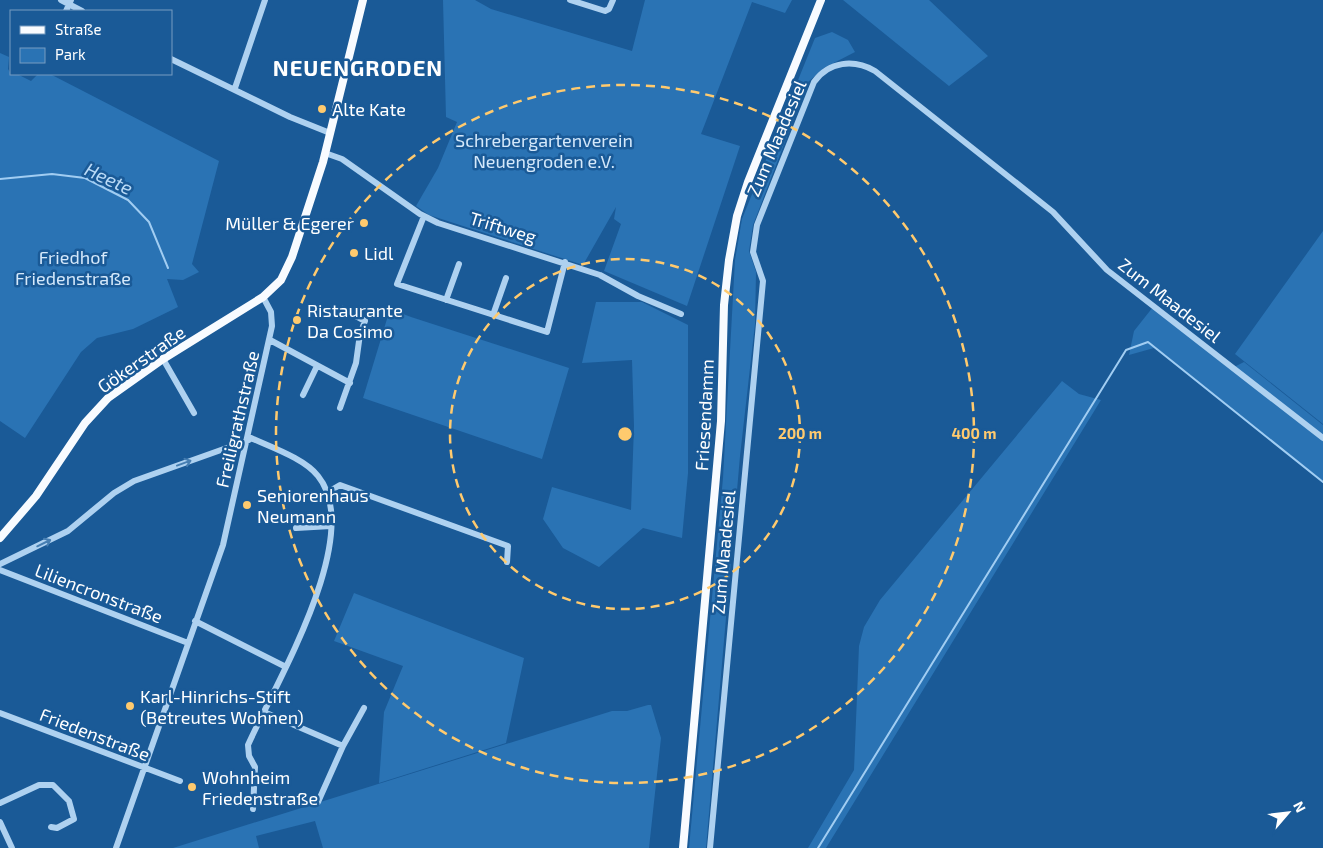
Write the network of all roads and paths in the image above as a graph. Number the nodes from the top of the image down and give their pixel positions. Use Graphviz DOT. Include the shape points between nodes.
graph roads {
  1 [pos="61,0"];
  2 [pos="265,0"];
  3 [pos="363,0"];
  4 [pos="570,0"];
  5 [pos="613,0"];
  6 [pos="821,0"];
  7 [pos="70,2"];
  8 [pos="81,10"];
  9 [pos="172,58"];
  10 [pos="235,88"];
  11 [pos="330,133"];
  12 [pos="325,153"];
  13 [pos="424,216"];
  14 [pos="565,262"];
  15 [pos="459,264"];
  16 [pos="506,278"];
  17 [pos="263,297"];
  18 [pos="446,300"];
  19 [pos="343,309"];
  20 [pos="680,314"];
  21 [pos="494,315"];
  22 [pos="270,340"];
  23 [pos="163,359"];
  24 [pos="317,366"];
  25 [pos="350,384"];
  26 [pos="303,396"];
  27 [pos="340,408"];
  28 [pos="194,413"];
  29 [pos="1323,438"];
  30 [pos="249,439"];
  31 [pos="328,492"];
  32 [pos="331,526"];
  33 [pos="296,528"];
  34 [pos="0,538"];
  35 [pos="507,562"];
  36 [pos="0,564"];
  37 [pos="0,570"];
  38 [pos="196,621"];
  39 [pos="188,643"];
  40 [pos="286,667"];
  41 [pos="364,708"];
  42 [pos="264,712"];
  43 [pos="0,713"];
  44 [pos="343,746"];
  45 [pos="142,768"];
  46 [pos="180,781"];
  47 [pos="318,802"];
  48 [pos="0,803"];
  49 [pos="252,809"];
  50 [pos="0,822"];
  51 [pos="51,827"];
  52 [pos="12,848"];
  53 [pos="116,848"];
  54 [pos="683,848"];
  55 [pos="710,848"];
  1 -- 7 [label="street"];
  2 -- 10 [label="street"];
  3 -- 11 [label="main road"];
  4 -- 5 [label="street" via="605,11"];
  6 -- 54 [label="main road, Friesendamm" via="748,182 737,216 729,260 724,305 721,421"];
  7 -- 8 [label="street"];
  9 -- 10 [label="street"];
  10 -- 11 [label="street"];
  11 -- 12 [label="main road"];
  12 -- 13 [label="street, Triftweg" via="342,159"];
  12 -- 17 [label="main road" via="292,257 281,280"];
  13 -- 14 [label="street, Triftweg"];
  13 -- 18 [label="street" via="396,284"];
  14 -- 20 [label="street, Triftweg" via="600,275"];
  14 -- 21 [label="street" via="547,332"];
  15 -- 18 [label="street"];
  16 -- 21 [label="street"];
  17 -- 22 [label="street, Freiligrathstraße" via="272,318"];
  17 -- 23 [label="main road, Gökerstraße"];
  18 -- 21 [label="street"];
  19 -- 25 [label="street" via="365,321"];
  22 -- 24 [label="street"];
  22 -- 30 [label="street, Freiligrathstraße"];
  23 -- 28 [label="street"];
  23 -- 34 [label="main road, Gökerstraße" via="100,405 36,496"];
  24 -- 25 [label="street"];
  24 -- 26 [label="street"];
  25 -- 27 [label="street"];
  29 -- 55 [label="street, Zum Maadesiel" via="1107,270 1053,212 875,71 854,63 837,65 824,72 814,82 770,189 753,246 764,282"];
  30 -- 31 [label="street" via="291,456 317,475"];
  36 -- 30 [label="street, one-way" via="68,531 114,493 134,481"];
  30 -- 38 [label="street, Freiligrathstraße" via="223,546"];
  31 -- 32 [label="street"];
  31 -- 35 [label="street" via="340,485 508,546"];
  32 -- 33 [label="street"];
  32 -- 40 [label="street" via="325,566 304,630"];
  37 -- 39 [label="street, Liliencronstraße"];
  38 -- 39 [label="street, Freiligrathstraße"];
  38 -- 40 [label="street"];
  39 -- 45 [label="street, Freiligrathstraße"];
  40 -- 42 [label="street"];
  41 -- 44 [label="street"];
  42 -- 44 [label="street"];
  42 -- 49 [label="street" via="248,745 255,767"];
  43 -- 45 [label="street, Friedenstraße"];
  44 -- 47 [label="street"];
  45 -- 46 [label="street, Friedenstraße"];
  45 -- 53 [label="street, Freiligrathstraße"];
  48 -- 51 [label="street" via="39,785 53,786 69,801 74,819 57,828"];
  50 -- 52 [label="street"];
}
